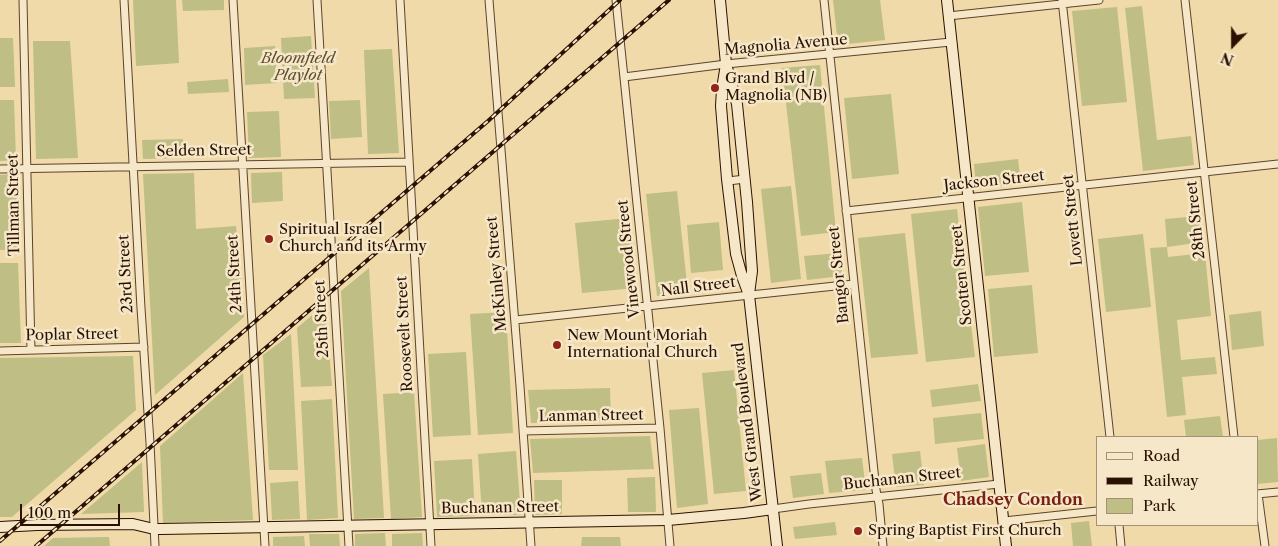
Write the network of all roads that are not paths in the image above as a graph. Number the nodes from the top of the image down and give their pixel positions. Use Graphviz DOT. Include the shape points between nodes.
graph roads {
  1 [pos="23,0"];
  2 [pos="124,0"];
  3 [pos="233,0"];
  4 [pos="317,0"];
  5 [pos="400,0"];
  6 [pos="489,0"];
  7 [pos="616,0"];
  8 [pos="720,0"];
  9 [pos="824,0"];
  10 [pos="946,0"];
  11 [pos="1099,0"];
  12 [pos="1184,0"];
  13 [pos="1062,2"];
  14 [pos="948,16"];
  15 [pos="951,42"];
  16 [pos="829,55"];
  17 [pos="726,64"];
  18 [pos="624,77"];
  19 [pos="409,162"];
  20 [pos="327,163"];
  21 [pos="1278,164"];
  22 [pos="243,165"];
  23 [pos="134,166"];
  24 [pos="0,169"];
  25 [pos="27,169"];
  26 [pos="1204,172"];
  27 [pos="745,179"];
  28 [pos="728,181"];
  29 [pos="1083,186"];
  30 [pos="968,198"];
  31 [pos="846,211"];
  32 [pos="854,284"];
  33 [pos="748,295"];
  34 [pos="648,306"];
  35 [pos="515,320"];
  36 [pos="144,347"];
  37 [pos="0,350"];
  38 [pos="32,350"];
  39 [pos="660,428"];
  40 [pos="523,431"];
  41 [pos="1110,436"];
  42 [pos="1234,436"];
  43 [pos="999,484"];
  44 [pos="1278,492"];
  45 [pos="1258,494"];
  46 [pos="877,497"];
  47 [pos="773,509"];
  48 [pos="1096,511"];
  49 [pos="668,520"];
  50 [pos="1004,521"];
  51 [pos="530,523"];
  52 [pos="430,525"];
  53 [pos="348,526"];
  54 [pos="1119,526"];
  55 [pos="0,527"];
  56 [pos="264,528"];
  57 [pos="154,529"];
  58 [pos="155,546"];
  59 [pos="265,546"];
  60 [pos="349,546"];
  61 [pos="431,546"];
  62 [pos="531,546"];
  63 [pos="670,546"];
  64 [pos="777,546"];
  65 [pos="883,546"];
  66 [pos="1006,546"];
  67 [pos="1121,546"];
  68 [pos="1265,546"];
  1 -- 25 [label="street, Tillman Street"];
  2 -- 23 [label="street, 23rd Street"];
  3 -- 22 [label="street, 24th Street"];
  4 -- 20 [label="street, 25th Street"];
  5 -- 19 [label="street, Roosevelt Street"];
  6 -- 35 [label="street, McKinley Street"];
  7 -- 18 [label="street, Vinewood Street"];
  8 -- 17 [label="street, West Grand Boulevard"];
  9 -- 16 [label="street, Bangor Street"];
  10 -- 14 [label="street, Scotten Street"];
  11 -- 13 [label="street"];
  12 -- 26 [label="street, 28th Street"];
  13 -- 14 [label="street"];
  13 -- 29 [label="street, Lovett Street"];
  14 -- 15 [label="street, Scotten Street"];
  15 -- 16 [label="street, Magnolia Avenue"];
  15 -- 30 [label="street, Scotten Street"];
  16 -- 17 [label="street, Magnolia Avenue"];
  16 -- 31 [label="street, Bangor Street"];
  17 -- 18 [label="street, Magnolia Avenue"];
  17 -- 27 [label="street, West Grand Boulevard" via="737,104"];
  17 -- 28 [label="street, West Grand Boulevard" via="721,106"];
  18 -- 34 [label="street, Vinewood Street"];
  19 -- 20 [label="street, Selden Street"];
  19 -- 52 [label="street, Roosevelt Street"];
  20 -- 22 [label="street, Selden Street"];
  20 -- 53 [label="street, 25th Street"];
  21 -- 26 [label="street, Jackson Street"];
  22 -- 23 [label="street, Selden Street"];
  22 -- 56 [label="street, 24th Street"];
  23 -- 25 [label="street, Selden Street"];
  23 -- 36 [label="street, 23rd Street"];
  24 -- 25 [label="street, Selden Street"];
  25 -- 38 [label="street, Tillman Street"];
  26 -- 29 [label="street, Jackson Street"];
  26 -- 42 [label="street, 28th Street"];
  27 -- 28 [label="street"];
  27 -- 33 [label="street, West Grand Boulevard" via="752,263"];
  28 -- 33 [label="street, West Grand Boulevard" via="736,254"];
  29 -- 30 [label="street, Jackson Street"];
  29 -- 41 [label="street, Lovett Street"];
  30 -- 31 [label="street, Jackson Street"];
  30 -- 43 [label="street, Scotten Street"];
  31 -- 32 [label="street, Bangor Street"];
  32 -- 33 [label="street, Nall Street"];
  32 -- 46 [label="street, Bangor Street"];
  33 -- 34 [label="street, Nall Street"];
  33 -- 47 [label="street, West Grand Boulevard"];
  34 -- 35 [label="street, Nall Street"];
  34 -- 39 [label="street, Vinewood Street"];
  35 -- 40 [label="street, McKinley Street"];
  36 -- 38 [label="street, Poplar Street"];
  36 -- 57 [label="street, 23rd Street"];
  37 -- 38 [label="street, Poplar Street"];
  39 -- 40 [label="street, Lanman Street"];
  39 -- 49 [label="street, Vinewood Street"];
  40 -- 51 [label="street, McKinley Street"];
  43 -- 46 [label="street, Buchanan Street"];
  43 -- 50 [label="street, Scotten Street"];
  44 -- 45 [label="street"];
  45 -- 68 [label="street"];
  46 -- 47 [label="street, Buchanan Street"];
  46 -- 65 [label="street, Bangor Street"];
  47 -- 49 [label="street, Buchanan Street"];
  47 -- 64 [label="street, West Grand Boulevard"];
  48 -- 50 [label="street"];
  49 -- 51 [label="street, Buchanan Street"];
  49 -- 63 [label="street, Vinewood Street"];
  50 -- 66 [label="street, Scotten Street"];
  51 -- 52 [label="street, Buchanan Street"];
  51 -- 62 [label="street, McKinley Street"];
  52 -- 53 [label="street, Buchanan Street"];
  52 -- 61 [label="street, Roosevelt Street"];
  53 -- 56 [label="street, Buchanan Street"];
  53 -- 60 [label="street, 25th Street"];
  54 -- 67 [label="street"];
  55 -- 57 [label="street, Buchanan Street" via="133,524"];
  56 -- 57 [label="street, Buchanan Street"];
  56 -- 59 [label="street, 24th Street"];
  57 -- 58 [label="street, 23rd Street"];
}
